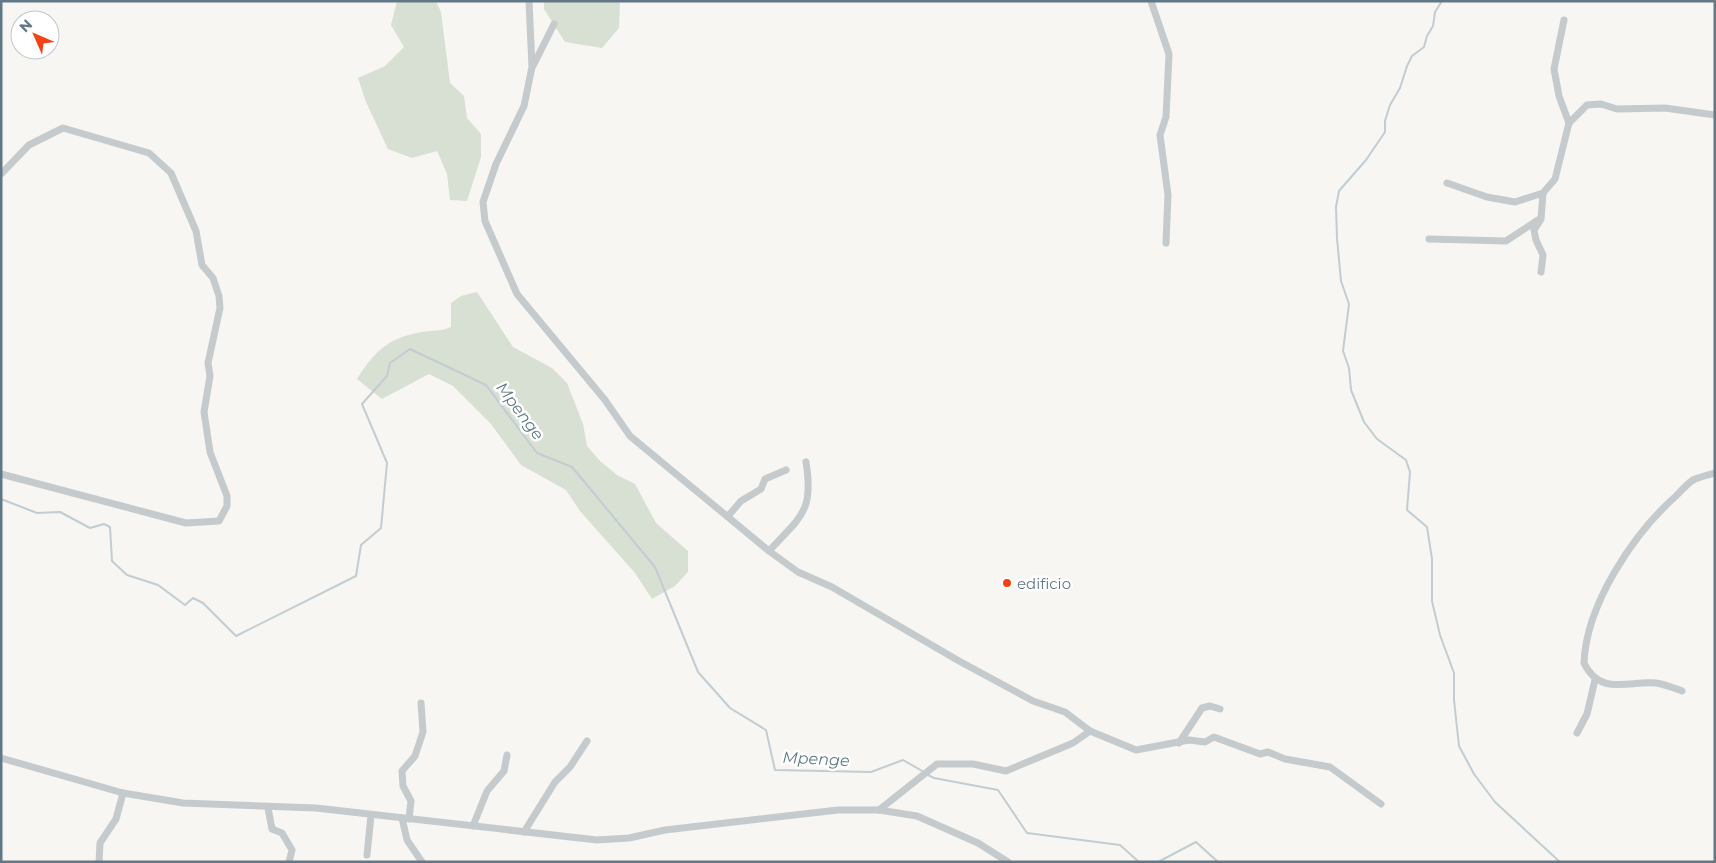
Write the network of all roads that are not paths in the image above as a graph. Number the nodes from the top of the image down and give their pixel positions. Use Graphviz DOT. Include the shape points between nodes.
graph roads {
  1 [pos="529,1"];
  2 [pos="1151,1"];
  3 [pos="1564,20"];
  4 [pos="554,24"];
  5 [pos="532,67"];
  6 [pos="1715,116"];
  7 [pos="1569,123"];
  8 [pos="1,174"];
  9 [pos="1447,183"];
  10 [pos="1544,193"];
  11 [pos="1541,219"];
  12 [pos="1429,239"];
  13 [pos="1166,243"];
  14 [pos="1541,272"];
  15 [pos="806,462"];
  16 [pos="786,470"];
  17 [pos="1715,473"];
  18 [pos="1,474"];
  19 [pos="729,515"];
  20 [pos="769,551"];
  21 [pos="1595,680"];
  22 [pos="1682,691"];
  23 [pos="421,703"];
  24 [pos="1220,709"];
  25 [pos="1090,732"];
  26 [pos="1577,733"];
  27 [pos="587,741"];
  28 [pos="1179,743"];
  29 [pos="507,755"];
  30 [pos="1,758"];
  31 [pos="123,793"];
  32 [pos="1381,804"];
  33 [pos="268,808"];
  34 [pos="879,810"];
  35 [pos="371,816"];
  36 [pos="406,819"];
  37 [pos="473,826"];
  38 [pos="524,832"];
  39 [pos="367,855"];
  40 [pos="291,861"];
  41 [pos="99,862"];
  42 [pos="422,862"];
  43 [pos="1008,862"];
  1 -- 5 [label="street"];
  2 -- 13 [label="street" via="1169,54 1166,117 1160,136 1168,195"];
  3 -- 7 [label="street" via="1554,69"];
  4 -- 5 [label="street"];
  5 -- 19 [label="street" via="524,106 496,164 483,202 485,220 517,294 605,400 630,436"];
  6 -- 7 [label="street" via="1665,108 1617,109 1601,104 1586,105"];
  7 -- 10 [label="street" via="1555,179"];
  8 -- 18 [label="street" via="29,145 63,128 149,153 171,173 196,231 202,265 213,278 219,296 220,308 208,363 210,376 204,412 210,452 224,488 227,506 219,521 191,524"];
  9 -- 10 [label="street" via="1487,197 1515,202"];
  10 -- 11 [label="street"];
  11 -- 12 [label="street" via="1506,241"];
  11 -- 14 [label="street" via="1534,230 1543,255"];
  15 -- 20 [label="street" via="810,492 806,508"];
  16 -- 19 [label="street" via="766,480 761,489 741,501"];
  17 -- 21 [label="street" via="1693,480 1668,502 1632,543 1586,636 1584,663"];
  19 -- 20 [label="street"];
  20 -- 25 [label="street" via="798,572 832,587 958,661 1033,701 1065,712"];
  21 -- 22 [label="street" via="1612,684 1657,683"];
  21 -- 26 [label="street" via="1587,714"];
  23 -- 36 [label="street" via="423,732 415,756 402,771 403,786 411,801"];
  24 -- 28 [label="street" via="1202,708"];
  25 -- 28 [label="street" via="1136,750"];
  25 -- 34 [label="street" via="1073,743 1006,771 973,764 937,764"];
  27 -- 38 [label="street" via="570,767 555,782"];
  28 -- 32 [label="street" via="1189,740 1205,742 1214,737 1260,754 1268,752 1285,759 1330,767"];
  29 -- 37 [label="street" via="504,771 486,791"];
  30 -- 31 [label="street"];
  31 -- 33 [label="street" via="182,803"];
  31 -- 41 [label="street" via="116,819 100,843"];
  33 -- 35 [label="street" via="316,808"];
  33 -- 40 [label="street" via="272,829 282,834 292,850"];
  34 -- 38 [label="street" via="838,810 665,830 616,840"];
  34 -- 43 [label="street" via="909,813 978,843"];
  35 -- 36 [label="street"];
  35 -- 39 [label="street"];
  36 -- 37 [label="street"];
  36 -- 42 [label="street" via="407,840"];
  37 -- 38 [label="street"];
}
